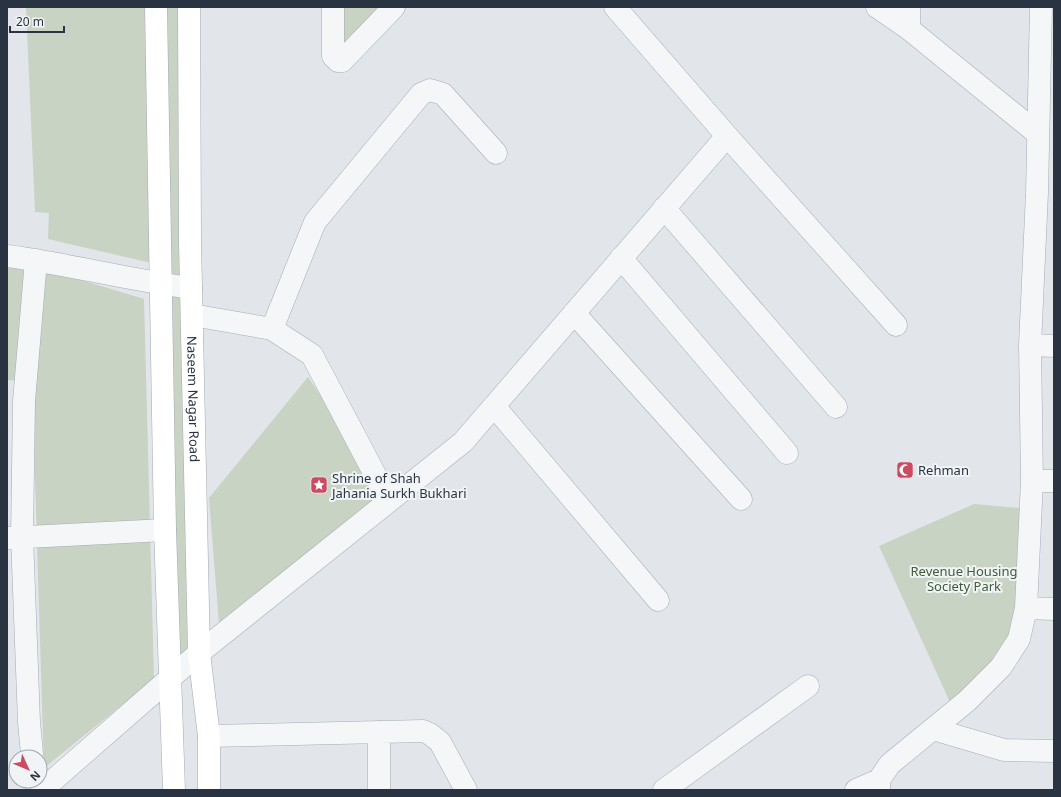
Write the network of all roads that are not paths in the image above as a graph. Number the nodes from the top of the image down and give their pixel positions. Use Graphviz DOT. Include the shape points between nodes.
graph roads {
  1 [pos="156,7"];
  2 [pos="189,7"];
  3 [pos="333,7"];
  4 [pos="394,7"];
  5 [pos="615,7"];
  6 [pos="877,7"];
  7 [pos="910,7"];
  8 [pos="1041,7"];
  9 [pos="909,29"];
  10 [pos="1046,100"];
  11 [pos="1038,133"];
  12 [pos="727,136"];
  13 [pos="496,153"];
  14 [pos="664,208"];
  15 [pos="1045,212"];
  16 [pos="7,256"];
  17 [pos="621,258"];
  18 [pos="36,260"];
  19 [pos="160,284"];
  20 [pos="191,288"];
  21 [pos="574,313"];
  22 [pos="192,314"];
  23 [pos="896,325"];
  24 [pos="272,329"];
  25 [pos="1030,345"];
  26 [pos="1054,346"];
  27 [pos="494,406"];
  28 [pos="836,407"];
  29 [pos="787,452"];
  30 [pos="1032,481"];
  31 [pos="1054,481"];
  32 [pos="741,499"];
  33 [pos="389,501"];
  34 [pos="165,530"];
  35 [pos="14,538"];
  36 [pos="658,600"];
  37 [pos="1026,608"];
  38 [pos="1054,609"];
  39 [pos="199,653"];
  40 [pos="170,677"];
  41 [pos="808,686"];
  42 [pos="933,729"];
  43 [pos="379,732"];
  44 [pos="208,736"];
  45 [pos="32,749"];
  46 [pos="1054,751"];
  47 [pos="879,785"];
  48 [pos="42,790"];
  49 [pos="174,790"];
  50 [pos="209,790"];
  51 [pos="379,790"];
  52 [pos="466,790"];
  53 [pos="664,790"];
  54 [pos="856,790"];
  1 -- 19 [label="main road"];
  2 -- 20 [label="main road, Naseem Nagar Road"];
  3 -- 4 [label="street" via="332,56 338,61 342,61"];
  5 -- 12 [label="street"];
  6 -- 9 [label="street"];
  7 -- 9 [label="street"];
  8 -- 10 [label="street"];
  9 -- 11 [label="street"];
  10 -- 11 [label="street"];
  11 -- 15 [label="street"];
  12 -- 14 [label="street"];
  12 -- 23 [label="street"];
  13 -- 24 [label="street" via="443,94 430,90 421,94 315,222"];
  14 -- 17 [label="street"];
  14 -- 28 [label="street"];
  15 -- 25 [label="street"];
  16 -- 18 [label="street"];
  17 -- 21 [label="street"];
  17 -- 29 [label="street"];
  18 -- 19 [label="street"];
  18 -- 35 [label="street"];
  19 -- 20 [label="street"];
  19 -- 34 [label="main road"];
  20 -- 22 [label="main road, Naseem Nagar Road"];
  21 -- 27 [label="street"];
  21 -- 32 [label="street"];
  22 -- 24 [label="street"];
  22 -- 39 [label="main road, Naseem Nagar Road"];
  24 -- 33 [label="street" via="312,355"];
  25 -- 26 [label="street"];
  25 -- 30 [label="street"];
  27 -- 33 [label="street" via="463,442"];
  27 -- 36 [label="street"];
  30 -- 31 [label="street"];
  30 -- 37 [label="street"];
  33 -- 39 [label="street"];
  34 -- 35 [label="street"];
  34 -- 40 [label="main road"];
  35 -- 45 [label="street"];
  37 -- 38 [label="street"];
  37 -- 42 [label="street" via="1019,639 1001,667 967,701"];
  39 -- 40 [label="street"];
  39 -- 44 [label="main road, Naseem Nagar Road"];
  40 -- 48 [label="street"];
  40 -- 49 [label="main road"];
  41 -- 53 [label="street"];
  42 -- 46 [label="street" via="1004,750"];
  42 -- 47 [label="street" via="890,764"];
  43 -- 44 [label="street"];
  43 -- 51 [label="street"];
  43 -- 52 [label="street" via="423,731 430,734 440,742"];
  44 -- 50 [label="main road, Naseem Nagar Road"];
  47 -- 54 [label="street"];
}
